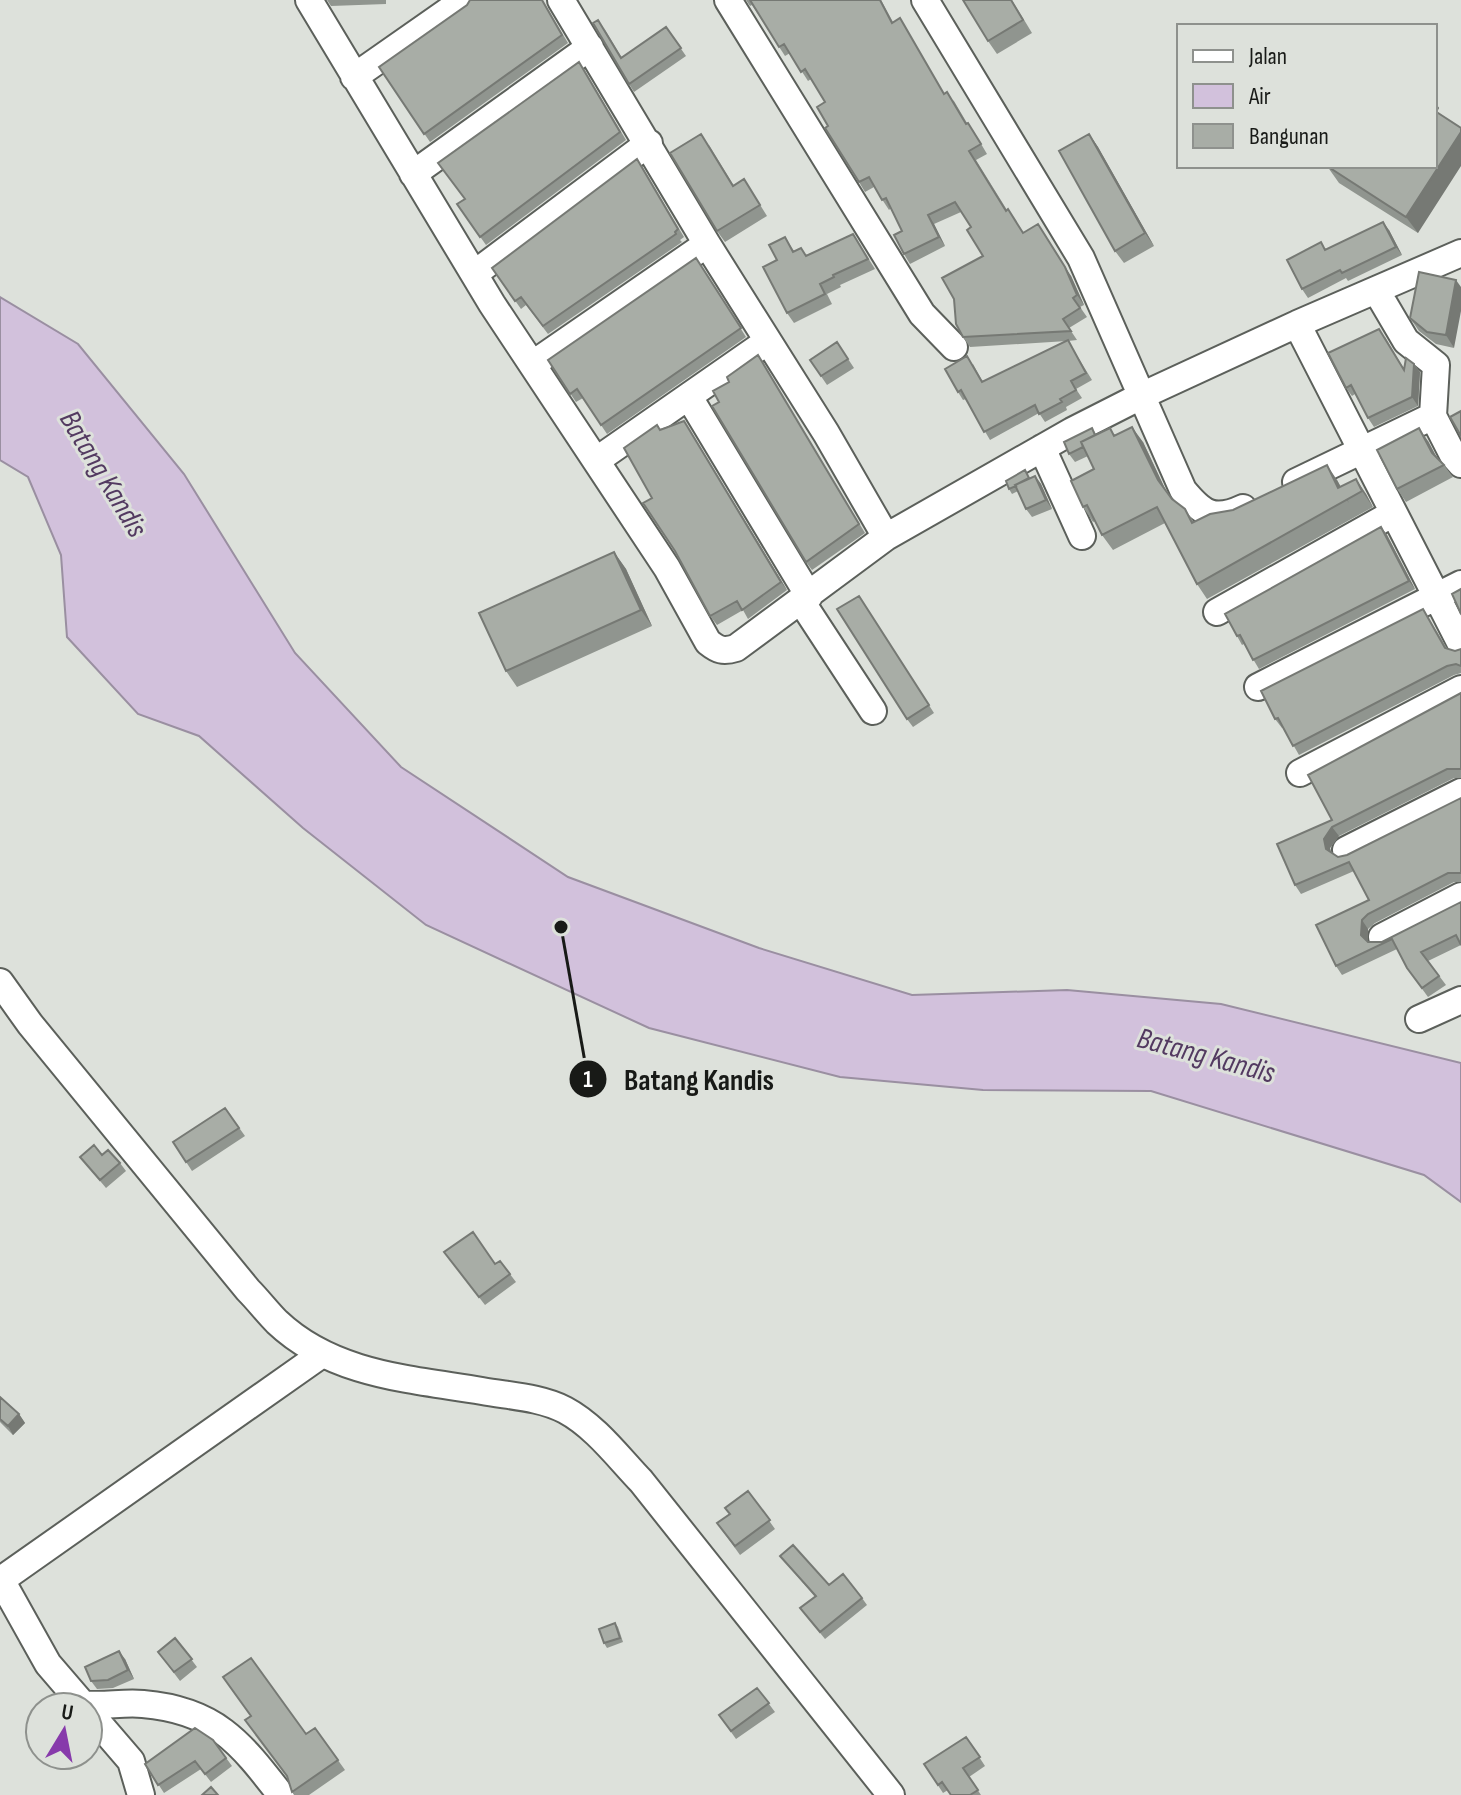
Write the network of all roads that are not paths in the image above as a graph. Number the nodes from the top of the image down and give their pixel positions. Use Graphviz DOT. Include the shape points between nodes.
graph roads {
  1 [pos="309,0"];
  2 [pos="464,0"];
  3 [pos="561,0"];
  4 [pos="728,0"];
  5 [pos="925,0"];
  6 [pos="590,47"];
  7 [pos="354,77"];
  8 [pos="649,143"];
  9 [pos="413,174"];
  10 [pos="707,244"];
  11 [pos="1461,253"];
  12 [pos="474,274"];
  13 [pos="1376,290"];
  14 [pos="1297,324"];
  15 [pos="768,341"];
  16 [pos="954,347"];
  17 [pos="1449,362"];
  18 [pos="533,364"];
  19 [pos="1141,396"];
  20 [pos="689,397"];
  21 [pos="1433,416"];
  22 [pos="1042,448"];
  23 [pos="1360,451"];
  24 [pos="597,460"];
  25 [pos="1461,464"];
  26 [pos="1392,514"];
  27 [pos="1082,536"];
  28 [pos="886,537"];
  29 [pos="1461,584"];
  30 [pos="1436,597"];
  31 [pos="805,599"];
  32 [pos="1217,612"];
  33 [pos="1461,644"];
  34 [pos="1258,687"];
  35 [pos="1461,689"];
  36 [pos="873,711"];
  37 [pos="1300,773"];
  38 [pos="1461,792"];
  39 [pos="1346,850"];
  40 [pos="1461,896"];
  41 [pos="1382,937"];
  42 [pos="0,982"];
  43 [pos="1461,1000"];
  44 [pos="1419,1019"];
  45 [pos="322,1354"];
  46 [pos="0,1579"];
  47 [pos="71,1691"];
  48 [pos="104,1707"];
  49 [pos="104,1729"];
  50 [pos="141,1795"];
  51 [pos="281,1795"];
  52 [pos="891,1795"];
  1 -- 7 [label="street"];
  2 -- 7 [label="street"];
  3 -- 6 [label="street"];
  4 -- 16 [label="street" via="922,314"];
  5 -- 19 [label="street" via="1081,258"];
  6 -- 8 [label="street"];
  6 -- 9 [label="street"];
  7 -- 9 [label="street"];
  8 -- 10 [label="street"];
  8 -- 12 [label="street"];
  9 -- 12 [label="street"];
  10 -- 15 [label="street"];
  10 -- 18 [label="street"];
  11 -- 13 [label="street"];
  12 -- 18 [label="street"];
  13 -- 14 [label="street"];
  13 -- 17 [label="street" via="1406,341"];
  14 -- 19 [label="street"];
  14 -- 23 [label="street"];
  15 -- 20 [label="street"];
  15 -- 28 [label="street"];
  17 -- 21 [label="street"];
  18 -- 24 [label="street"];
  19 -- 22 [label="street"];
  19 -- 23 [label="street" via="1183,490 1199,509 1213,515 1224,515"];
  20 -- 24 [label="street"];
  20 -- 31 [label="street"];
  21 -- 23 [label="street"];
  21 -- 25 [label="street"];
  22 -- 27 [label="street"];
  22 -- 28 [label="street"];
  23 -- 26 [label="street"];
  24 -- 31 [label="street" via="717,649 736,648"];
  26 -- 30 [label="street"];
  26 -- 32 [label="street"];
  28 -- 31 [label="street"];
  29 -- 30 [label="street"];
  30 -- 33 [label="street"];
  30 -- 34 [label="street"];
  31 -- 36 [label="street"];
  35 -- 37 [label="street"];
  38 -- 39 [label="street"];
  40 -- 41 [label="street"];
  42 -- 45 [label="street" via="248,1290 278,1322"];
  43 -- 44 [label="street"];
  45 -- 46 [label="street"];
  45 -- 52 [label="street" via="373,1373 542,1401 577,1417 641,1481"];
  46 -- 47 [label="street" via="48,1664"];
  48 -- 51 [label="street" via="160,1706 208,1720 241,1746"];
  49 -- 50 [label="street" via="131,1761"];
}
